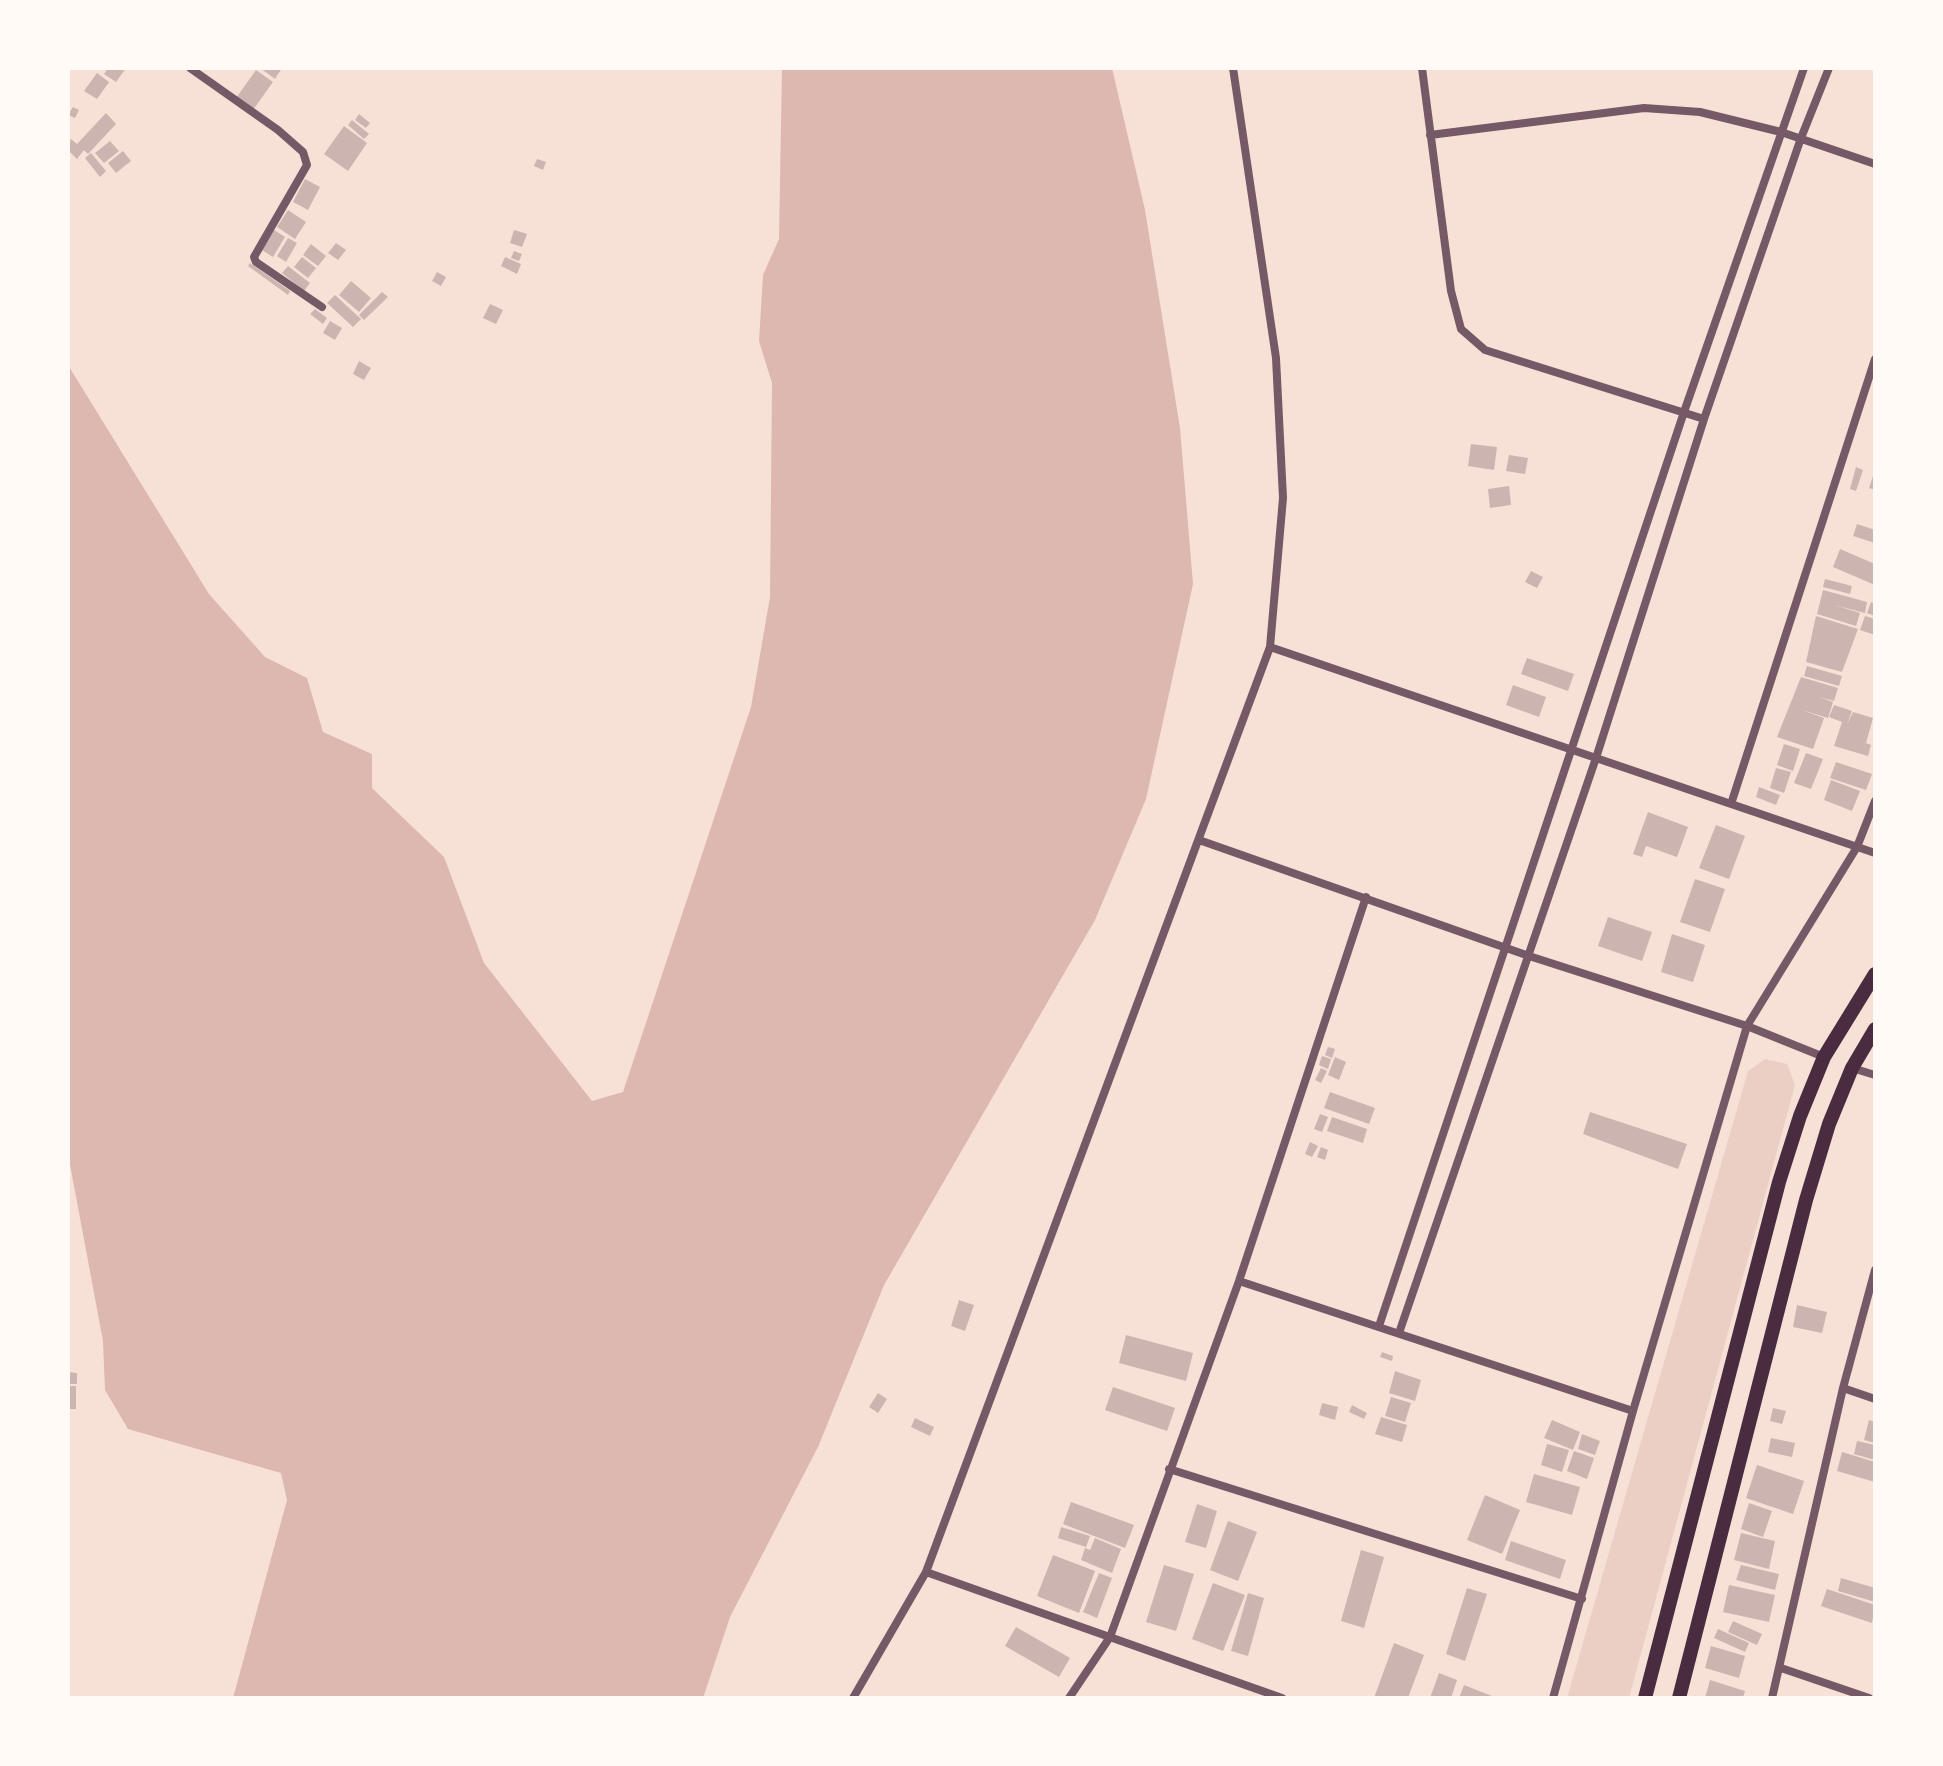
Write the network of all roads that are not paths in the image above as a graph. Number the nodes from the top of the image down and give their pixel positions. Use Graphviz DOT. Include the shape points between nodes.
graph roads {
  1 [pos="190,68"];
  2 [pos="1233,68"];
  3 [pos="1422,68"];
  4 [pos="1804,68"];
  5 [pos="1829,68"];
  6 [pos="1781,132"];
  7 [pos="1430,135"];
  8 [pos="1801,138"];
  9 [pos="1875,164"];
  10 [pos="322,307"];
  11 [pos="1875,359"];
  12 [pos="1684,412"];
  13 [pos="1704,419"];
  14 [pos="1270,647"];
  15 [pos="1574,751"];
  16 [pos="1596,758"];
  17 [pos="1875,801"];
  18 [pos="1731,804"];
  19 [pos="1199,840"];
  20 [pos="1857,847"];
  21 [pos="1875,853"];
  22 [pos="1366,897"];
  23 [pos="1507,948"];
  24 [pos="1529,956"];
  25 [pos="1875,974"];
  26 [pos="1747,1026"];
  27 [pos="1875,1029"];
  28 [pos="1824,1057"];
  29 [pos="1852,1068"];
  30 [pos="1875,1075"];
  31 [pos="1875,1270"];
  32 [pos="1239,1281"];
  33 [pos="1379,1326"];
  34 [pos="1399,1333"];
  35 [pos="1843,1388"];
  36 [pos="1875,1399"];
  37 [pos="1633,1411"];
  38 [pos="1169,1469"];
  39 [pos="926,1572"];
  40 [pos="1582,1599"];
  41 [pos="1110,1637"];
  42 [pos="1781,1668"];
  43 [pos="1257,1689"];
  44 [pos="853,1698"];
  45 [pos="1069,1698"];
  46 [pos="1252,1698"];
  47 [pos="1282,1698"];
  48 [pos="1553,1698"];
  49 [pos="1645,1698"];
  50 [pos="1679,1698"];
  51 [pos="1772,1698"];
  52 [pos="1869,1698"];
  1 -- 10 [label="street" via="303,152 307,165 254,257"];
  2 -- 14 [label="street" via="1276,358 1283,498"];
  3 -- 7 [label="street"];
  4 -- 6 [label="street"];
  5 -- 8 [label="street"];
  6 -- 7 [label="street" via="1700,112 1644,108"];
  6 -- 8 [label="street"];
  6 -- 12 [label="street"];
  7 -- 12 [label="street" via="1461,329 1485,350"];
  8 -- 9 [label="street"];
  8 -- 13 [label="street"];
  11 -- 18 [label="street"];
  12 -- 13 [label="street"];
  12 -- 15 [label="street"];
  13 -- 16 [label="street"];
  14 -- 15 [label="street"];
  14 -- 19 [label="street"];
  15 -- 16 [label="street"];
  15 -- 23 [label="street"];
  16 -- 18 [label="street"];
  16 -- 24 [label="street"];
  17 -- 20 [label="street"];
  18 -- 20 [label="street"];
  19 -- 22 [label="street"];
  19 -- 39 [label="street"];
  20 -- 21 [label="street"];
  20 -- 26 [label="street"];
  22 -- 23 [label="street"];
  22 -- 32 [label="street"];
  23 -- 24 [label="street"];
  23 -- 33 [label="street"];
  24 -- 26 [label="street"];
  24 -- 34 [label="street"];
  25 -- 28 [label="main road"];
  26 -- 28 [label="street"];
  26 -- 37 [label="street"];
  27 -- 29 [label="main road"];
  28 -- 29 [label="main road"];
  28 -- 49 [label="main road" via="1779,1182"];
  29 -- 30 [label="street"];
  29 -- 50 [label="main road" via="1806,1200"];
  31 -- 35 [label="street"];
  32 -- 33 [label="street"];
  32 -- 38 [label="street"];
  33 -- 34 [label="street"];
  34 -- 37 [label="street"];
  35 -- 36 [label="street"];
  35 -- 42 [label="street"];
  37 -- 40 [label="street"];
  38 -- 40 [label="street"];
  38 -- 41 [label="street"];
  39 -- 41 [label="street"];
  39 -- 44 [label="street"];
  40 -- 48 [label="street"];
  41 -- 43 [label="street"];
  41 -- 45 [label="street"];
  42 -- 51 [label="street"];
  42 -- 52 [label="street"];
  43 -- 46 [label="street"];
  43 -- 47 [label="street"];
}
